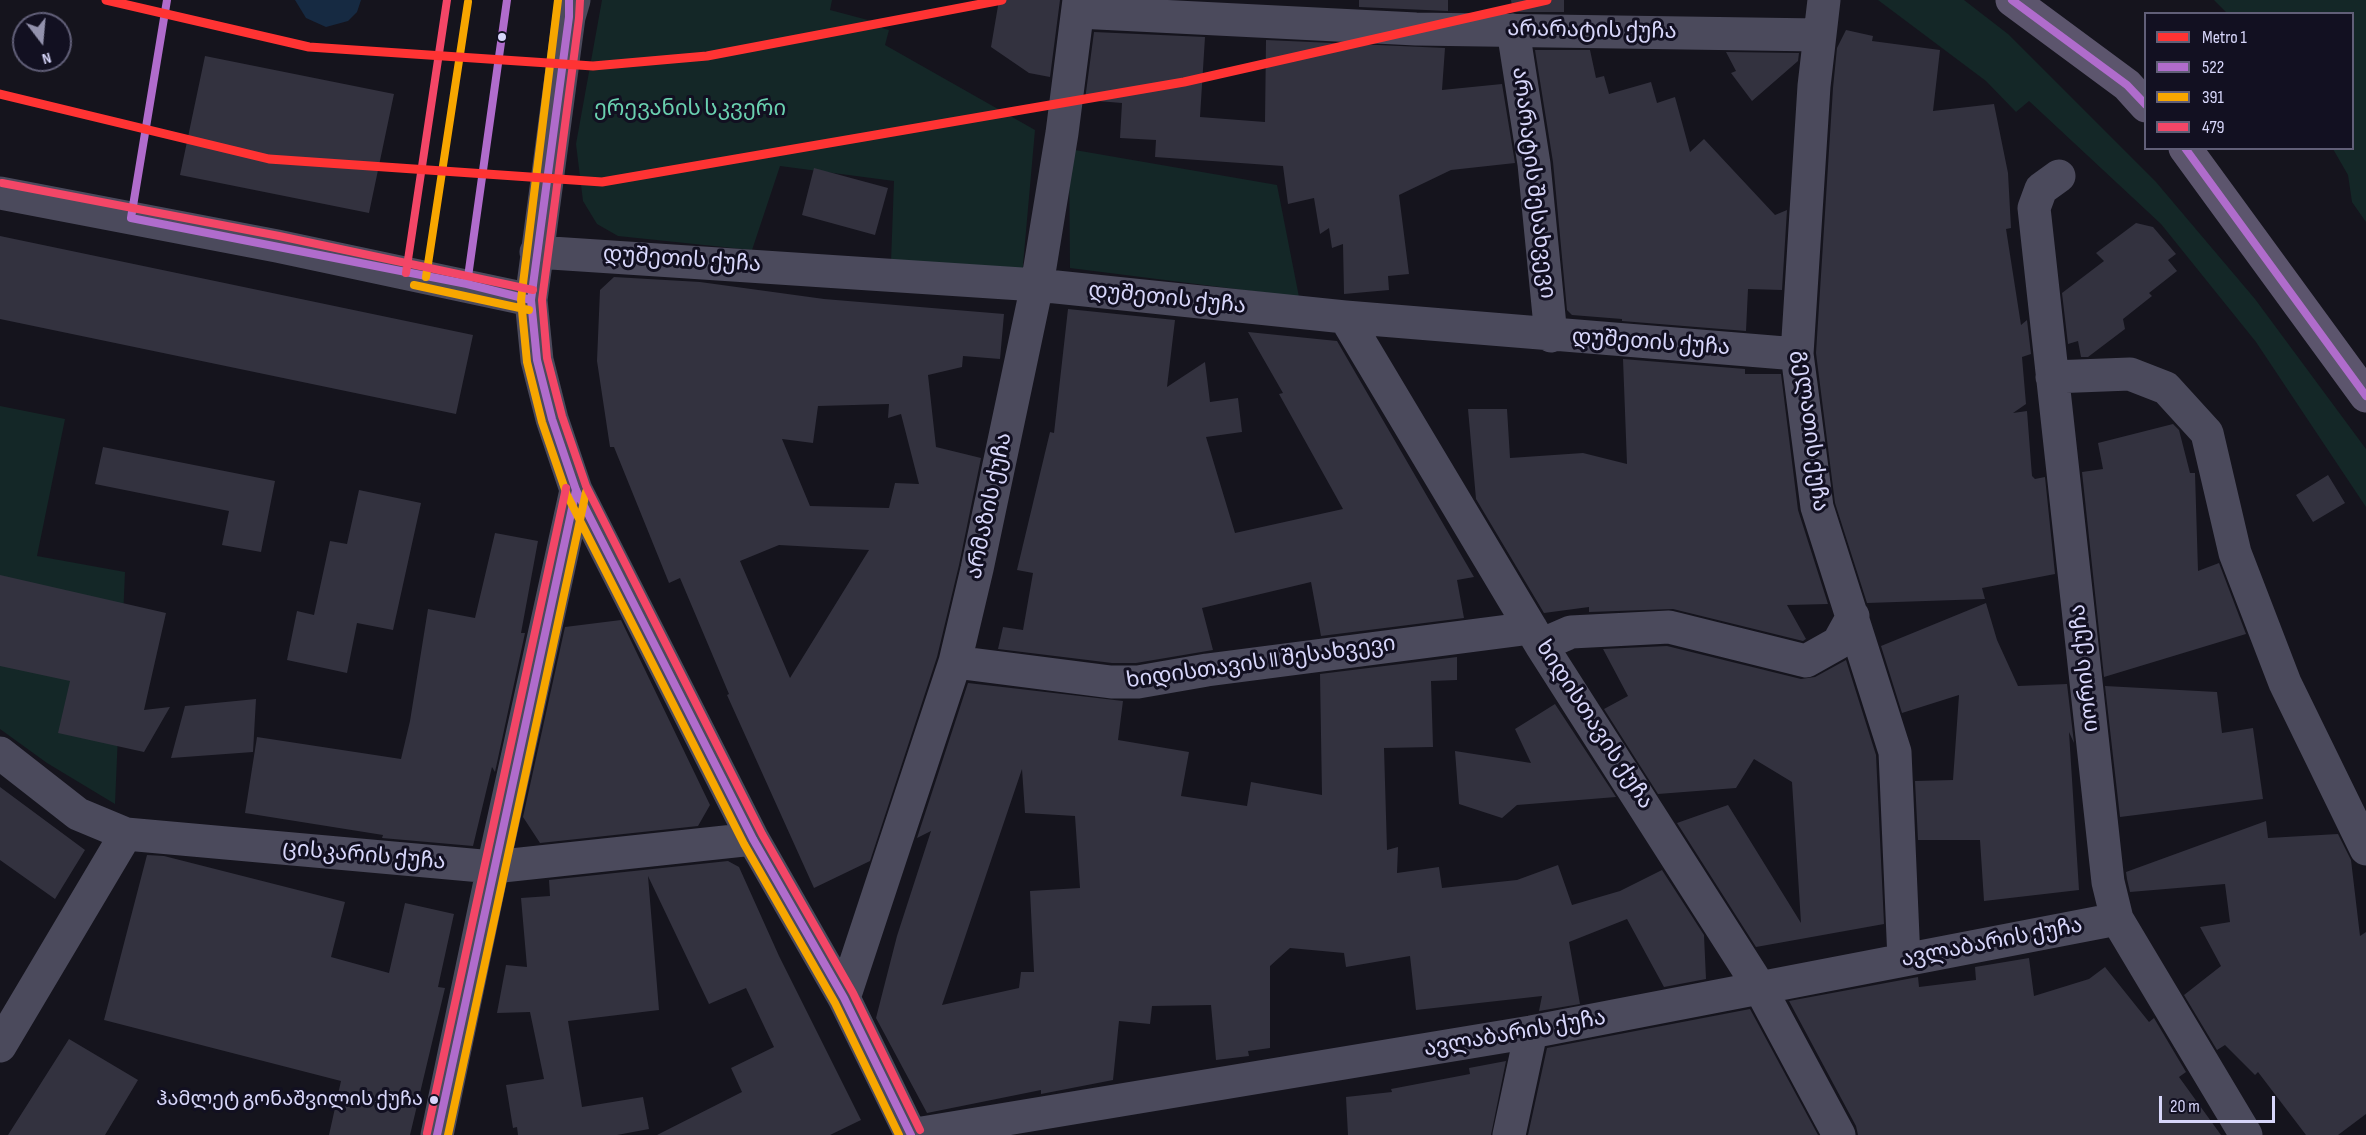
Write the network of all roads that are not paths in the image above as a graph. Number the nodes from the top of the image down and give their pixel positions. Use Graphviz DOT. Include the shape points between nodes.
graph roads {
  1 [pos="1824,0"];
  2 [pos="2012,0"];
  3 [pos="570,6"];
  4 [pos="1078,6"];
  5 [pos="1513,30"];
  6 [pos="1819,35"];
  7 [pos="2144,105"];
  8 [pos="2186,150"];
  9 [pos="2059,176"];
  10 [pos="0,194"];
  11 [pos="536,252"];
  12 [pos="1037,285"];
  13 [pos="531,300"];
  14 [pos="1345,317"];
  15 [pos="1551,336"];
  16 [pos="1797,354"];
  17 [pos="2052,377"];
  18 [pos="2366,396"];
  19 [pos="576,490"];
  20 [pos="1853,616"];
  21 [pos="1536,636"];
  22 [pos="955,662"];
  23 [pos="0,753"];
  24 [pos="126,834"];
  25 [pos="753,839"];
  26 [pos="2366,849"];
  27 [pos="492,867"];
  28 [pos="2117,919"];
  29 [pos="1904,960"];
  30 [pos="1760,988"];
  31 [pos="844,998"];
  32 [pos="1531,1032"];
  33 [pos="0,1046"];
  34 [pos="437,1135"];
  35 [pos="911,1135"];
  36 [pos="1509,1135"];
  37 [pos="1839,1135"];
  38 [pos="2246,1135"];
  1 -- 6 [label="street, გელათის ქუჩა"];
  2 -- 7 [label="main road" via="2127,86"];
  3 -- 11 [label="street"];
  4 -- 5 [label="street, არარატის ქუჩა" via="1416,29"];
  4 -- 12 [label="street, არმაზის ქუჩა"];
  5 -- 6 [label="street, არარატის ქუჩა"];
  5 -- 15 [label="street, არარატის შესახვევი" via="1534,164"];
  6 -- 16 [label="street, გელათის ქუჩა"];
  8 -- 18 [label="main road"];
  9 -- 17 [label="street, იორის ქუჩა" via="2041,189 2034,208"];
  10 -- 13 [label="street"];
  11 -- 12 [label="street, დუშეთის ქუჩა"];
  11 -- 13 [label="street"];
  12 -- 14 [label="street, დუშეთის ქუჩა"];
  12 -- 22 [label="street, არმაზის ქუჩა"];
  13 -- 19 [label="street" via="537,360"];
  14 -- 15 [label="street, დუშეთის ქუჩა"];
  14 -- 21 [label="street, ხიდისთავის ქუჩა"];
  15 -- 16 [label="street, დუშეთის ქუჩა"];
  16 -- 20 [label="street, გელათის ქუჩა" via="1816,507"];
  17 -- 26 [label="street" via="2130,374 2166,388 2206,433 2235,553 2281,672"];
  17 -- 28 [label="street, იორის ქუჩა" via="2108,882"];
  19 -- 25 [label="street"];
  19 -- 27 [label="street"];
  20 -- 21 [label="street, ხიდისთავის II შესახვევი" via="1838,643 1806,661 1669,627"];
  20 -- 29 [label="street, გელათის ქუჩა" via="1895,752"];
  21 -- 22 [label="street, ხიდისთავის II შესახვევი" via="1208,670 1138,682"];
  21 -- 30 [label="street, ხიდისთავის ქუჩა"];
  22 -- 31 [label="street, არმაზის ქუჩა"];
  23 -- 24 [label="street, ცისკარის ქუჩა" via="78,814"];
  24 -- 27 [label="street, ცისკარის ქუჩა"];
  24 -- 33 [label="street"];
  25 -- 27 [label="street, ცისკარის ქუჩა"];
  25 -- 31 [label="street"];
  27 -- 34 [label="street"];
  28 -- 29 [label="street, ავლაბარის ქუჩა"];
  28 -- 38 [label="street, იორის ქუჩა"];
  29 -- 30 [label="street, ავლაბარის ქუჩა"];
  30 -- 32 [label="street, ავლაბარის ქუჩა"];
  30 -- 37 [label="street, ხიდისთავის ქუჩა"];
  31 -- 35 [label="street"];
  32 -- 35 [label="street, ავლაბარის ქუჩა"];
  32 -- 36 [label="street"];
}
